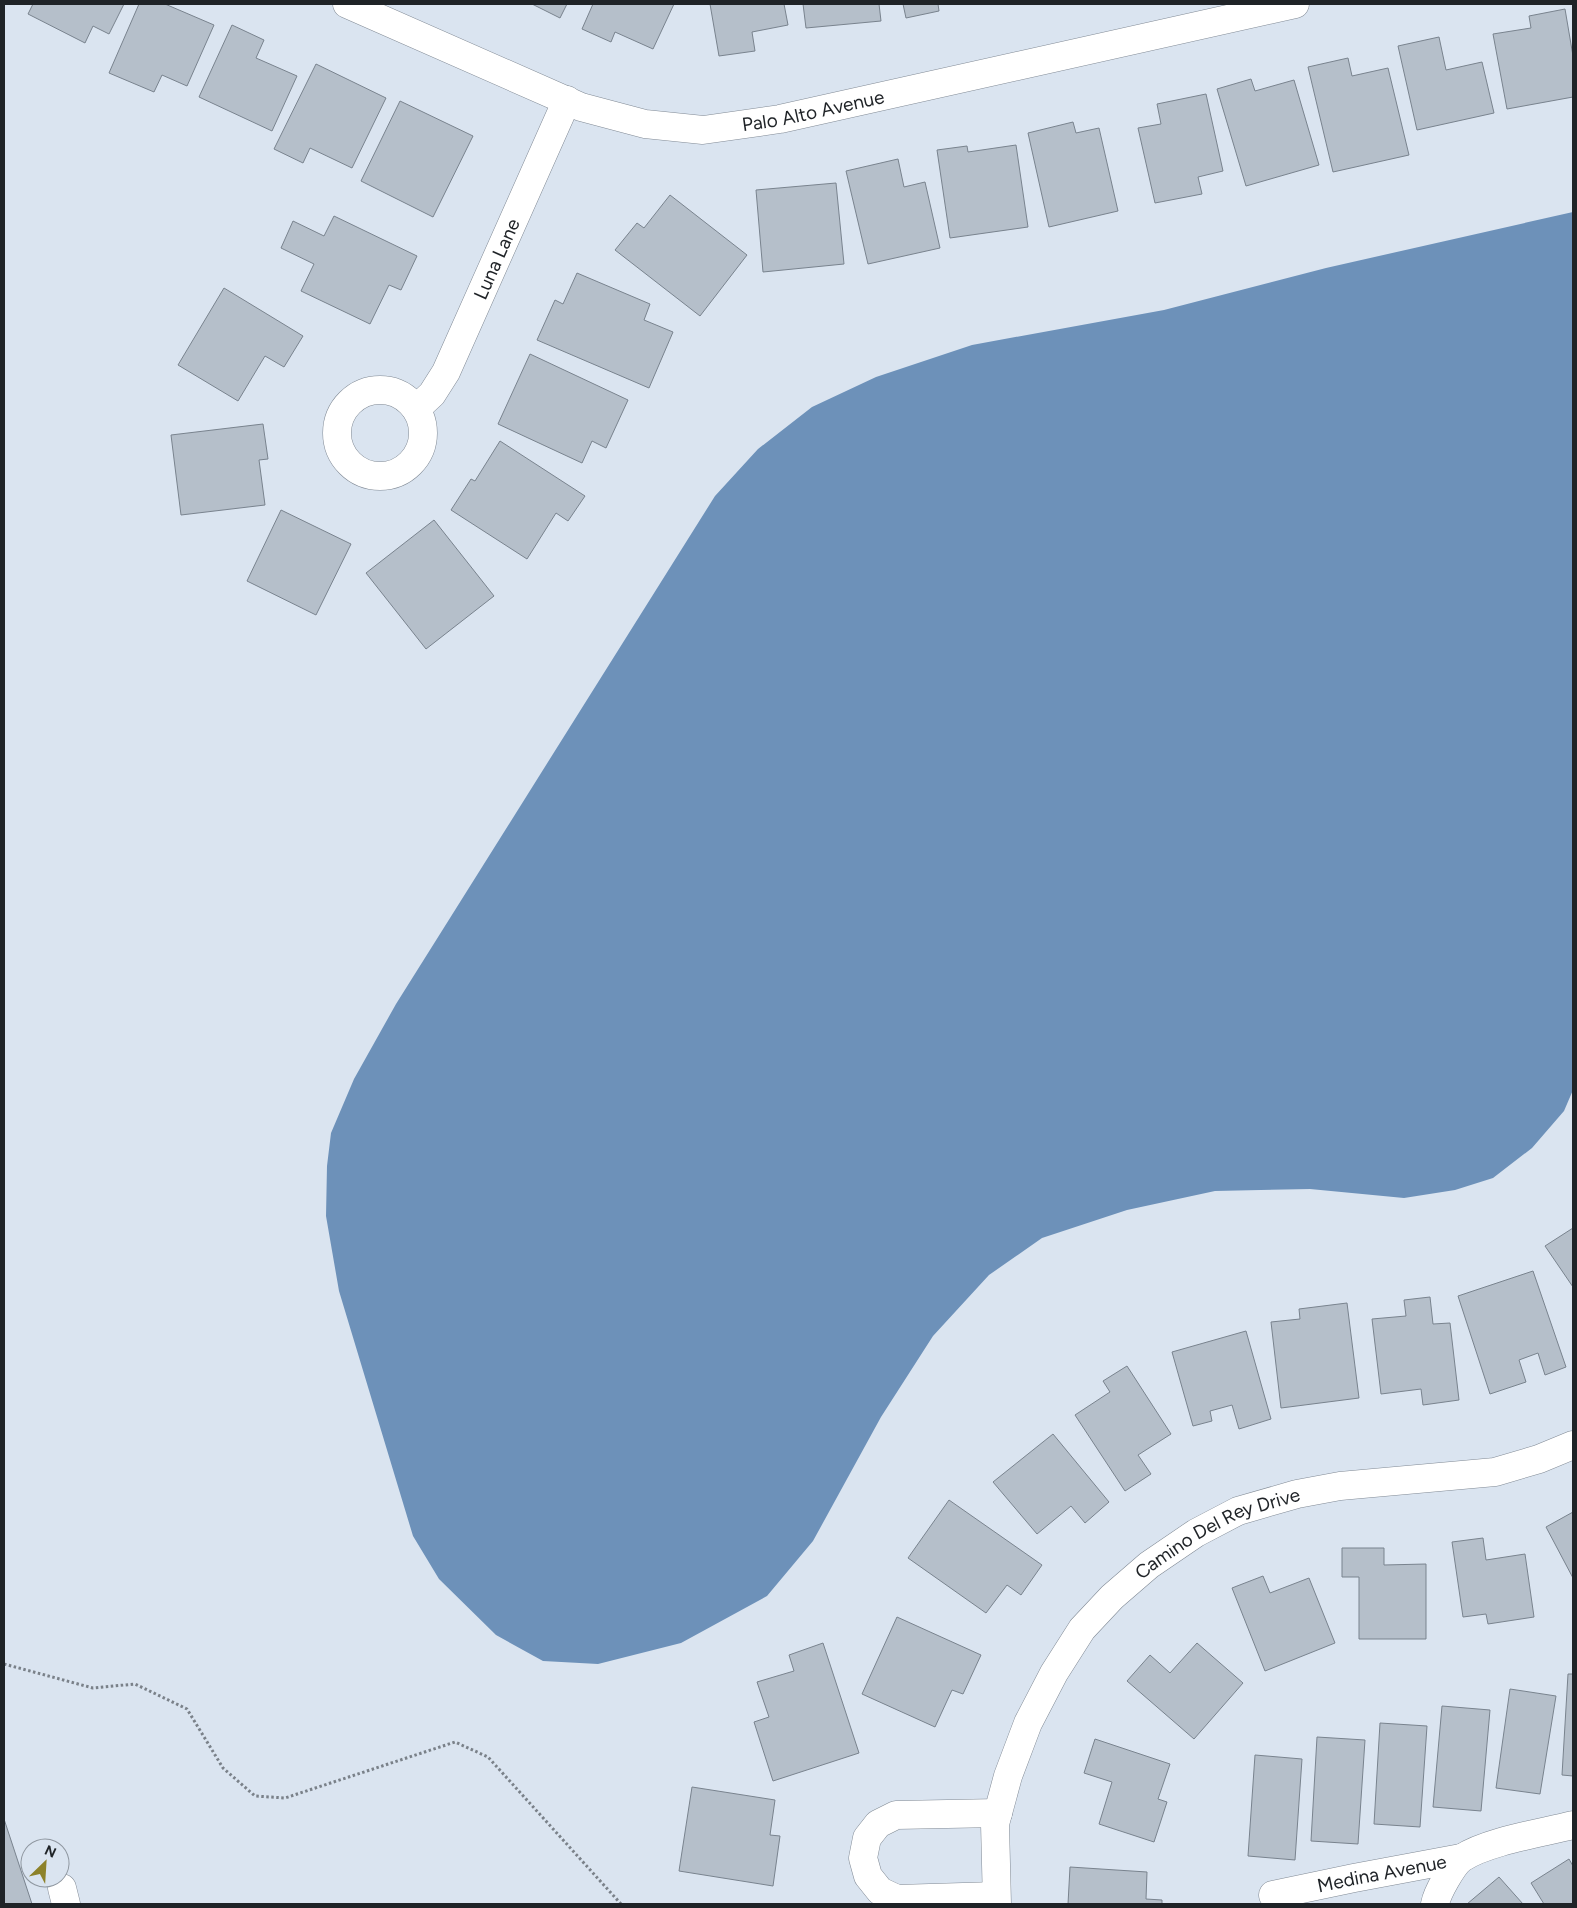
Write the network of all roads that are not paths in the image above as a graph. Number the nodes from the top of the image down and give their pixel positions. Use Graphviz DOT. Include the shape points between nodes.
graph roads {
  1 [pos="347,4"];
  2 [pos="1295,4"];
  3 [pos="568,100"];
  4 [pos="416,409"];
  5 [pos="1573,1445"];
  6 [pos="998,1814"];
  7 [pos="1573,1825"];
  8 [pos="1454,1868"];
  9 [pos="1273,1895"];
  10 [pos="996,1900"];
  11 [pos="1435,1904"];
  1 -- 3 [label="street, Palo Alto Avenue"];
  2 -- 3 [label="street, Palo Alto Avenue" via="780,119 704,130 645,124 581,107"];
  3 -- 4 [label="street, Luna Lane" via="446,372 432,394"];
  5 -- 6 [label="street, Camino Del Rey Drive" via="1495,1472 1340,1486 1297,1494 1238,1511 1196,1533 1149,1565 1082,1629 1028,1723"];
  6 -- 10 [label="street, Camino Del Rey Drive"];
  6 -- 10 [label="street, Camino Del Rey Drive" via="896,1815 872,1831 867,1838 863,1858 868,1876 880,1891 897,1899"];
  7 -- 8 [label="street, Medina Avenue" via="1485,1847"];
  8 -- 9 [label="street, Medina Avenue" via="1354,1878"];
  8 -- 11 [label="street"];
}
